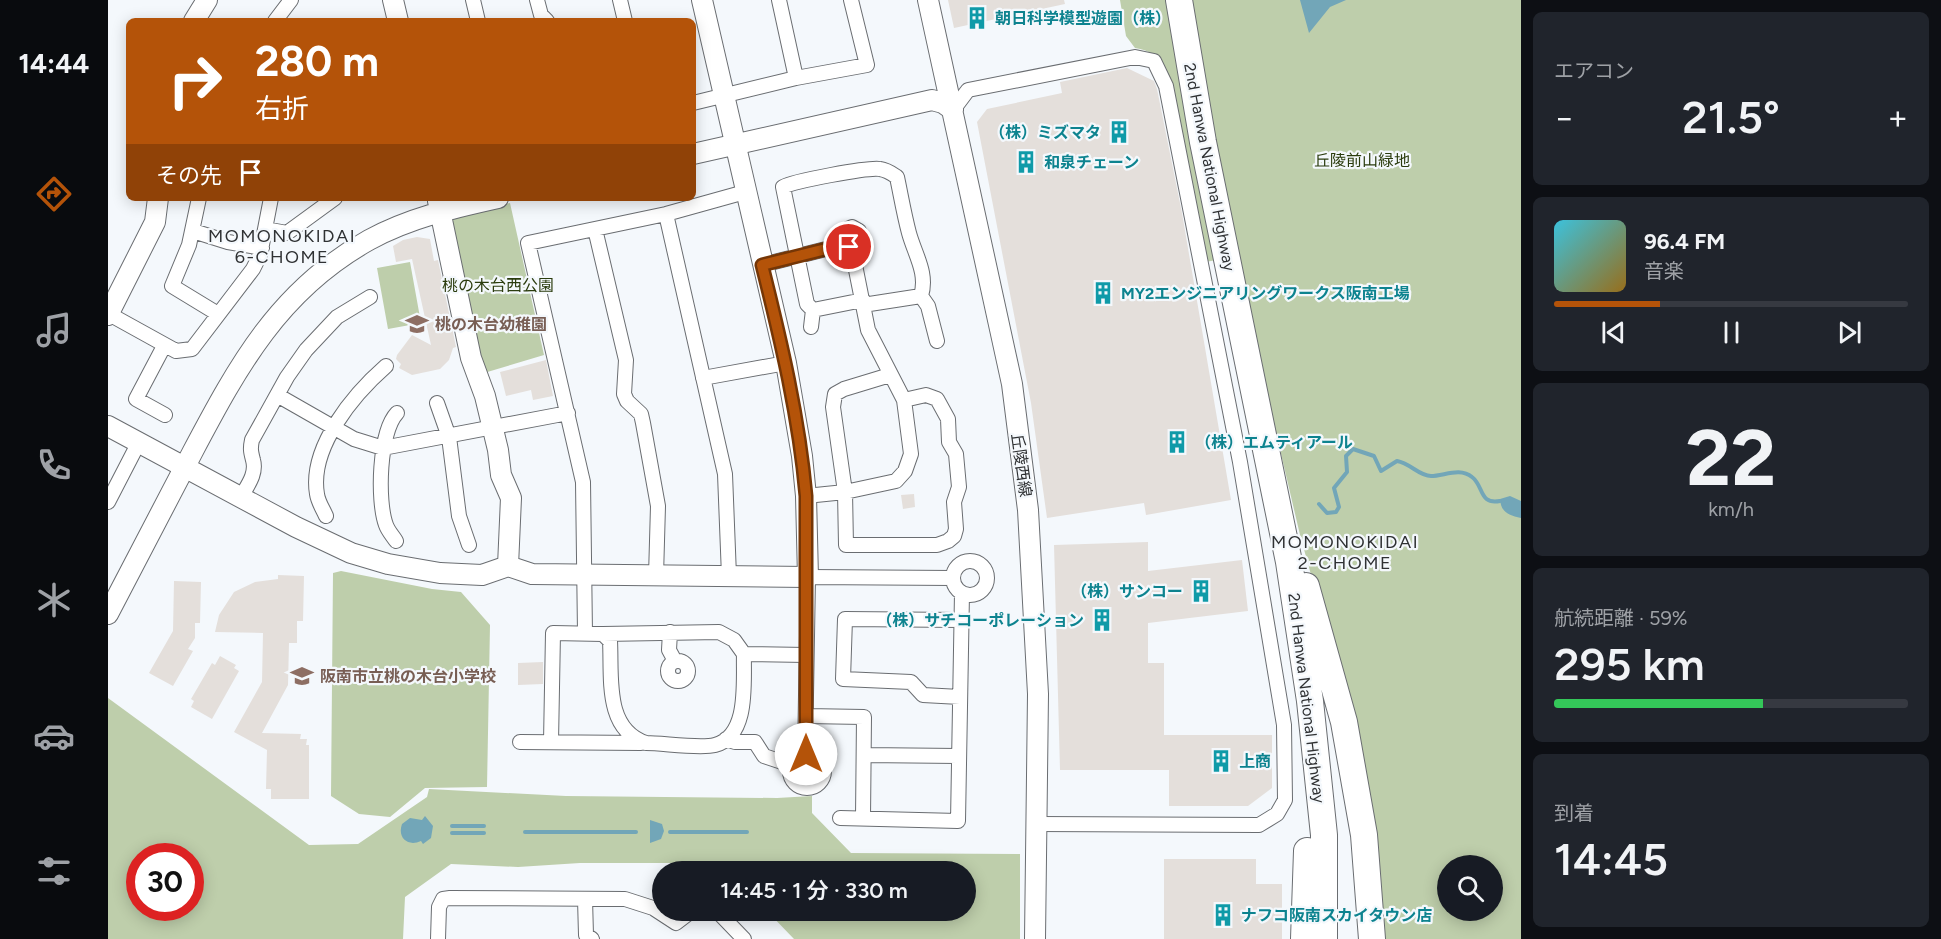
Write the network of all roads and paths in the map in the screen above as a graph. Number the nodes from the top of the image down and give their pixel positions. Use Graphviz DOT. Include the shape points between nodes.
graph roads {
  1 [pos="207,0"];
  2 [pos="291,0"];
  3 [pos="393,0"];
  4 [pos="473,0"];
  5 [pos="537,0"];
  6 [pos="620,0"];
  7 [pos="702,0"];
  8 [pos="779,0"];
  9 [pos="851,0"];
  10 [pos="928,0"];
  11 [pos="1179,0"];
  12 [pos="196,18"];
  13 [pos="277,18"];
  14 [pos="397,18"];
  15 [pos="477,18"];
  16 [pos="544,18"];
  17 [pos="624,18"];
  18 [pos="796,78"];
  19 [pos="723,97"];
  20 [pos="696,102"];
  21 [pos="953,110"];
  22 [pos="734,146"];
  23 [pos="696,153"];
  24 [pos="745,192"];
  25 [pos="158,201"];
  26 [pos="198,201"];
  27 [pos="270,201"];
  28 [pos="331,201"];
  29 [pos="473,201"];
  30 [pos="439,205"];
  31 [pos="666,214"];
  32 [pos="265,229"];
  33 [pos="595,229"];
  34 [pos="193,231"];
  35 [pos="262,248"];
  36 [pos="798,255"];
  37 [pos="762,265"];
  38 [pos="921,296"];
  39 [pos="370,297"];
  40 [pos="863,302"];
  41 [pos="813,310"];
  42 [pos="108,314"];
  43 [pos="218,314"];
  44 [pos="811,327"];
  45 [pos="937,341"];
  46 [pos="164,346"];
  47 [pos="786,363"];
  48 [pos="1250,365"];
  49 [pos="387,366"];
  50 [pos="890,375"];
  51 [pos="703,378"];
  52 [pos="277,395"];
  53 [pos="904,400"];
  54 [pos="437,403"];
  55 [pos="397,413"];
  56 [pos="568,413"];
  57 [pos="165,415"];
  58 [pos="108,426"];
  59 [pos="491,427"];
  60 [pos="334,428"];
  61 [pos="448,437"];
  62 [pos="139,442"];
  63 [pos="382,448"];
  64 [pos="185,467"];
  65 [pos="114,475"];
  66 [pos="845,492"];
  67 [pos="806,496"];
  68 [pos="241,497"];
  69 [pos="108,502"];
  70 [pos="326,516"];
  71 [pos="396,541"];
  72 [pos="469,545"];
  73 [pos="508,566"];
  74 [pos="586,576"];
  75 [pos="656,576"];
  76 [pos="729,576"];
  77 [pos="808,577"];
  78 [pos="953,578"];
  79 [pos="962,593"];
  80 [pos="108,614"];
  81 [pos="962,620"];
  82 [pos="670,632"];
  83 [pos="585,633"];
  84 [pos="603,633"];
  85 [pos="744,654"];
  86 [pos="806,655"];
  87 [pos="675,661"];
  88 [pos="960,697"];
  89 [pos="1310,701"];
  90 [pos="806,716"];
  91 [pos="726,739"];
  92 [pos="520,742"];
  93 [pos="551,742"];
  94 [pos="646,743"];
  95 [pos="806,754"];
  96 [pos="864,755"];
  97 [pos="958,756"];
  98 [pos="791,765"];
  99 [pos="840,818"];
  100 [pos="863,818"];
  101 [pos="1037,824"];
  102 [pos="585,899"];
  103 [pos="652,908"];
  104 [pos="727,921"];
  105 [pos="438,939"];
  106 [pos="592,939"];
  107 [pos="744,939"];
  108 [pos="1035,939"];
  109 [pos="1304,939"];
  110 [pos="1324,939"];
  111 [pos="1372,939"];
  1 -- 12 [label="street"];
  2 -- 13 [label="street"];
  3 -- 14 [label="street"];
  4 -- 15 [label="street"];
  5 -- 16 [label="street"];
  6 -- 17 [label="street"];
  7 -- 19 [label="street"];
  8 -- 18 [label="street"];
  9 -- 18 [label="street" via="867,65"];
  10 -- 21 [label="street, 丘陵西線"];
  11 -- 48 [label="highway, 2nd Hanwa National Highway" via="1203,142"];
  18 -- 19 [label="street"];
  19 -- 20 [label="street"];
  19 -- 22 [label="street"];
  21 -- 22 [label="street" via="932,100"];
  21 -- 101 [label="street, 丘陵西線" via="1012,384 1028,510 1038,694"];
  21 -- 101 [label="street" via="968,90 1135,57 1154,61 1166,86 1240,462 1284,725 1285,800 1277,814 1259,825"];
  22 -- 23 [label="street"];
  22 -- 24 [label="street"];
  24 -- 31 [label="street"];
  24 -- 37 [label="street"];
  25 -- 42 [label="street" via="155,222"];
  26 -- 34 [label="street"];
  27 -- 32 [label="street"];
  28 -- 32 [label="street" via="286,233"];
  29 -- 30 [label="street"];
  30 -- 59 [label="street" via="471,358"];
  30 -- 64 [label="street" via="368,240 296,294 252,348 222,395"];
  31 -- 33 [label="street"];
  31 -- 51 [label="street"];
  32 -- 35 [label="street"];
  33 -- 56 [label="street" via="528,243"];
  33 -- 75 [label="street" via="626,360 624,394 643,423 656,495"];
  34 -- 35 [label="street"];
  34 -- 43 [label="street" via="172,286"];
  35 -- 43 [label="street" via="253,269"];
  36 -- 37 [label="street"];
  36 -- 38 [label="street" via="783,187 820,176 828,178 877,168 888,171 897,177 920,263"];
  36 -- 40 [label="street" via="845,248"];
  36 -- 41 [label="street" via="807,304"];
  37 -- 47 [label="street"];
  38 -- 40 [label="street"];
  38 -- 45 [label="street" via="928,306"];
  39 -- 52 [label="street" via="336,317 306,350"];
  40 -- 41 [label="street"];
  40 -- 50 [label="street" via="868,330"];
  41 -- 44 [label="street"];
  42 -- 46 [label="street"];
  43 -- 46 [label="street" via="192,349 176,351"];
  46 -- 57 [label="street" via="136,399"];
  47 -- 51 [label="street"];
  47 -- 67 [label="street"];
  48 -- 89 [label="highway, 2nd Hanwa National Highway"];
  48 -- 111 [label="highway" via="1344,722 1365,835"];
  49 -- 60 [label="street" via="360,389"];
  50 -- 53 [label="street"];
  50 -- 66 [label="street" via="835,394 833,408"];
  51 -- 76 [label="street" via="725,474"];
  52 -- 60 [label="street"];
  52 -- 68 [label="street" via="252,440 253,476"];
  53 -- 66 [label="street" via="911,454 905,471 890,484"];
  53 -- 66 [label="street" via="926,395 937,399 948,419 958,487 954,536 937,545 846,545"];
  54 -- 61 [label="street"];
  55 -- 63 [label="street"];
  56 -- 59 [label="street"];
  56 -- 74 [label="street" via="583,482"];
  58 -- 62 [label="street"];
  59 -- 61 [label="street"];
  59 -- 73 [label="street" via="501,475 511,498"];
  60 -- 63 [label="street"];
  60 -- 70 [label="street" via="317,478 317,495"];
  61 -- 63 [label="street"];
  61 -- 72 [label="street" via="459,516"];
  62 -- 64 [label="street"];
  62 -- 65 [label="street"];
  63 -- 71 [label="street" via="382,505 386,526"];
  64 -- 68 [label="street"];
  64 -- 80 [label="street"];
  65 -- 69 [label="street"];
  66 -- 67 [label="street"];
  67 -- 77 [label="street"];
  68 -- 73 [label="street" via="328,543 372,560 464,575 482,575"];
  73 -- 74 [label="street" via="531,574"];
  74 -- 75 [label="street"];
  74 -- 83 [label="street"];
  75 -- 76 [label="street"];
  76 -- 77 [label="street"];
  77 -- 78 [label="street"];
  77 -- 86 [label="street"];
  78 -- 79 [label="street"];
  78 -- 79 [label="street" via="962,564 974,562 984,569 984,588 974,595"];
  79 -- 81 [label="street"];
  81 -- 88 [label="street"];
  81 -- 88 [label="street" via="845,619 843,679 911,682 923,695"];
  82 -- 84 [label="street"];
  82 -- 85 [label="street" via="718,632 734,640"];
  82 -- 87 [label="street" via="669,650"];
  83 -- 84 [label="street"];
  83 -- 93 [label="street" via="553,633"];
  84 -- 94 [label="street" via="610,641 614,710 622,727"];
  85 -- 86 [label="street"];
  85 -- 91 [label="street" via="741,714"];
  86 -- 90 [label="street"];
  88 -- 97 [label="street"];
  89 -- 109 [label="highway" via="1304,749 1308,804"];
  89 -- 110 [label="highway, 2nd Hanwa National Highway" via="1324,836"];
  90 -- 95 [label="street"];
  90 -- 96 [label="street" via="864,717"];
  91 -- 94 [label="street" via="716,745"];
  91 -- 98 [label="street" via="755,742 764,756"];
  92 -- 93 [label="street"];
  93 -- 94 [label="street"];
  95 -- 98 [label="street" via="798,756"];
  95 -- 98 [label="street" via="815,756 822,764 824,773 819,782 809,788 798,785 791,777"];
  96 -- 97 [label="street"];
  96 -- 100 [label="street"];
  97 -- 100 [label="street" via="958,820"];
  99 -- 100 [label="street"];
  101 -- 108 [label="street, 丘陵西線"];
  102 -- 103 [label="street" via="625,899"];
  102 -- 105 [label="street" via="443,899"];
  102 -- 106 [label="street" via="586,935"];
  104 -- 107 [label="street"];
}
